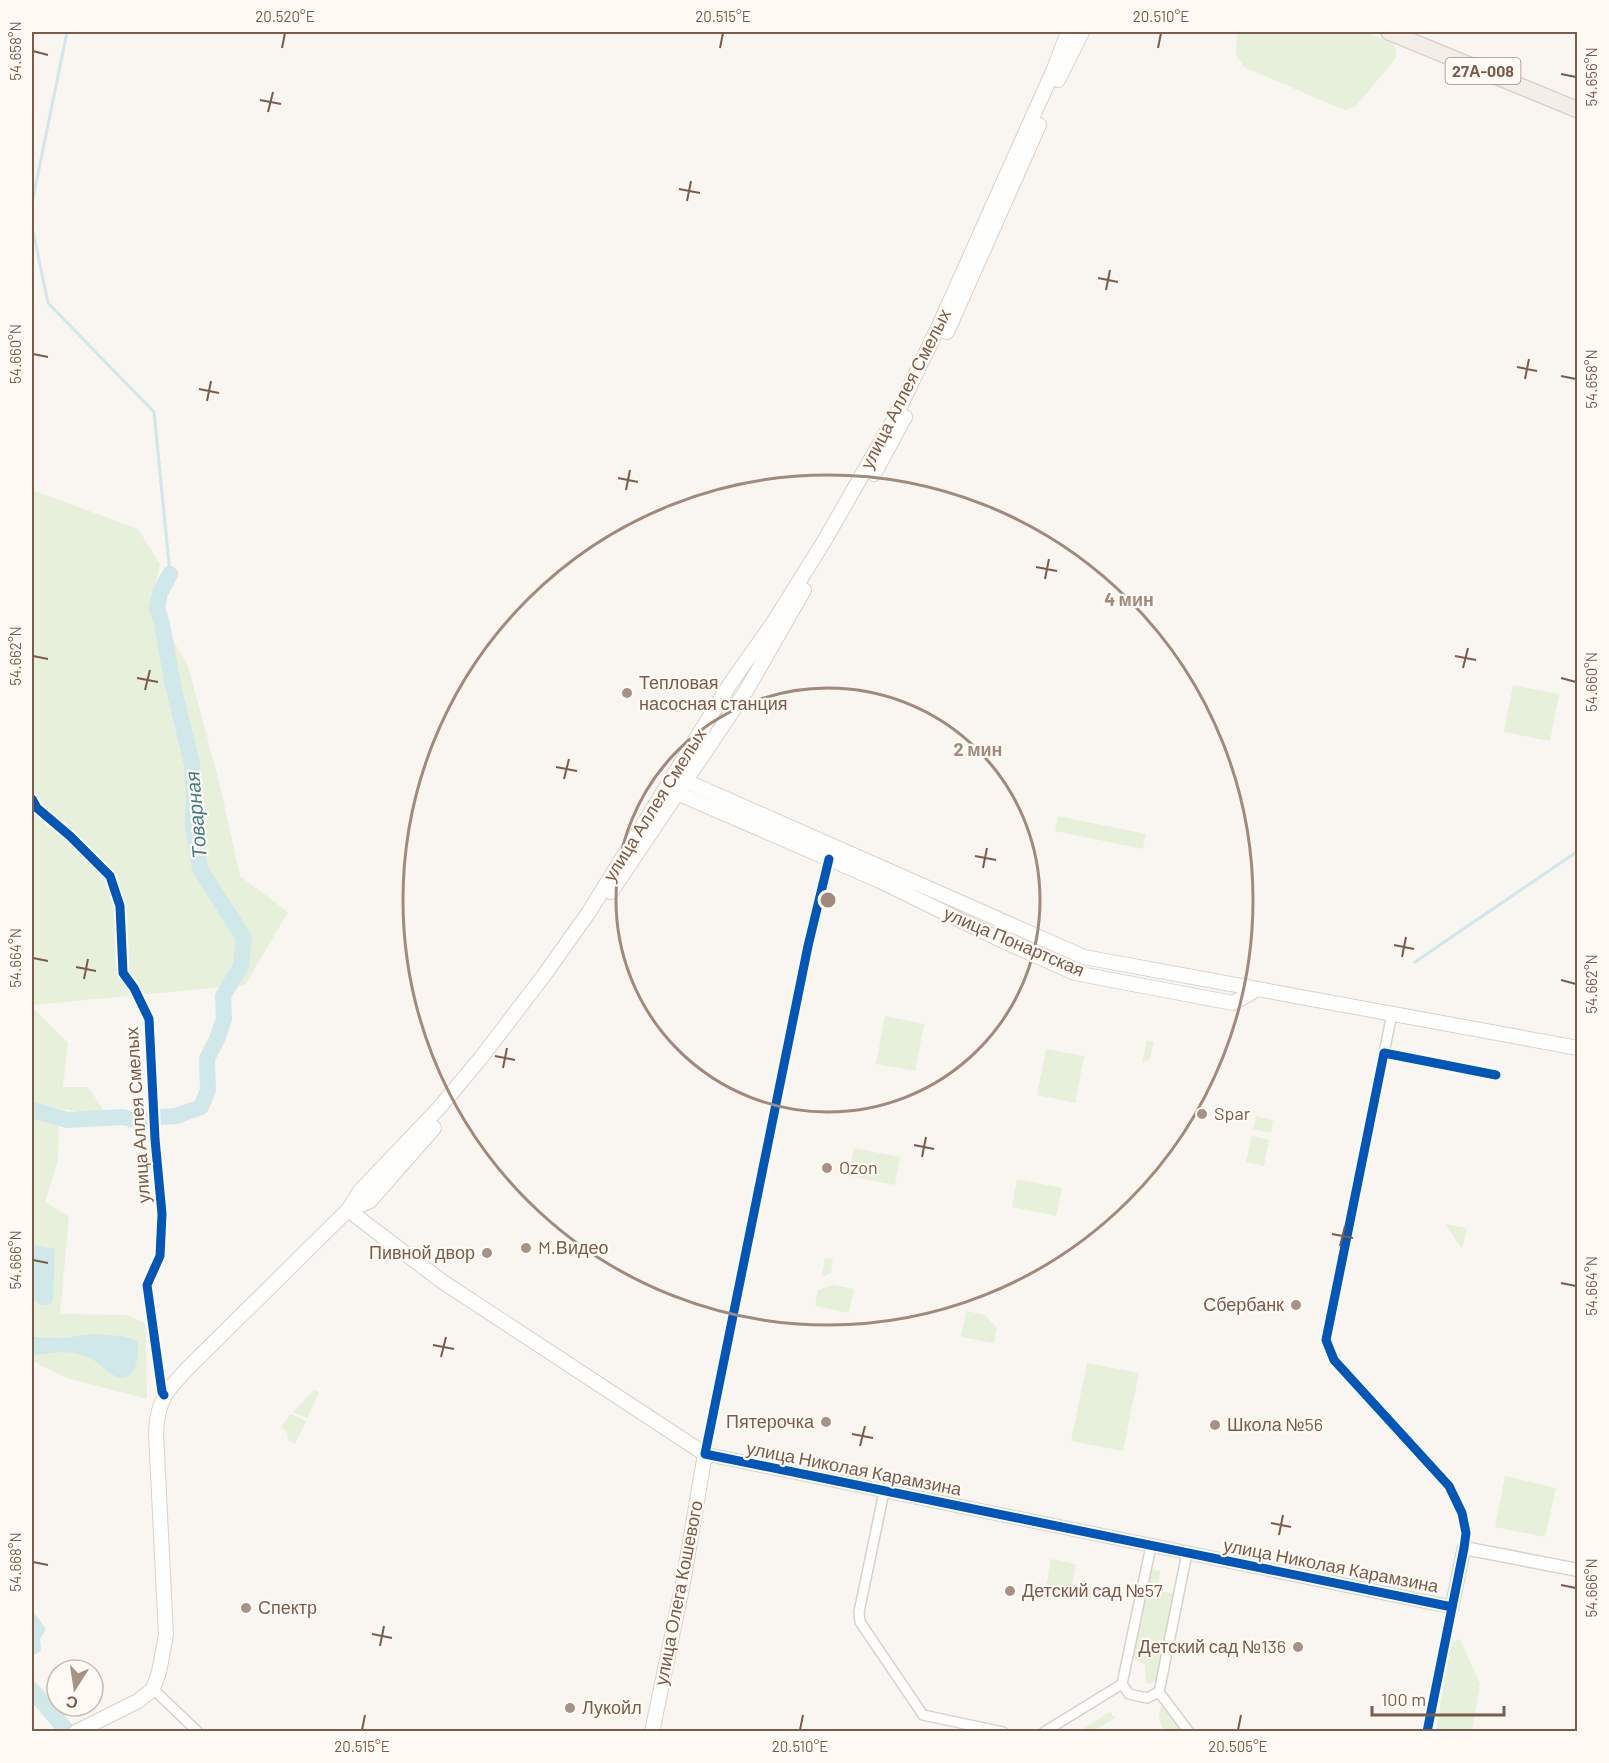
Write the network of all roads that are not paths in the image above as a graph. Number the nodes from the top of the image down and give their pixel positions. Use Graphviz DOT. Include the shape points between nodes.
graph roads {
  1 [pos="1068,32"];
  2 [pos="1082,32"];
  3 [pos="1389,32"];
  4 [pos="1578,110"];
  5 [pos="673,776"];
  6 [pos="687,782"];
  7 [pos="671,791"];
  8 [pos="32,799"];
  9 [pos="829,859"];
  10 [pos="886,868"];
  11 [pos="880,881"];
  12 [pos="1236,986"];
  13 [pos="1256,990"];
  14 [pos="1233,1003"];
  15 [pos="1392,1014"];
  16 [pos="1572,1047"];
  17 [pos="1384,1053"];
  18 [pos="1496,1075"];
  19 [pos="348,1210"];
  20 [pos="164,1395"];
  21 [pos="705,1454"];
  22 [pos="884,1492"];
  23 [pos="1151,1546"];
  24 [pos="1464,1548"];
  25 [pos="1187,1553"];
  26 [pos="1578,1570"];
  27 [pos="1452,1607"];
  28 [pos="1122,1684"];
  29 [pos="153,1689"];
  30 [pos="1159,1692"];
  31 [pos="76,1731"];
  32 [pos="198,1731"];
  33 [pos="652,1731"];
  34 [pos="1003,1731"];
  35 [pos="1044,1731"];
  36 [pos="1189,1731"];
  37 [pos="1427,1731"];
  1 -- 5 [label="main road, улица Аллея Смелых" via="894,419 826,538"];
  2 -- 6 [label="main road" via="974,273 891,445 746,691"];
  3 -- 4 [label="main road, 27А-008"];
  5 -- 6 [label="main road, улица Понартская"];
  5 -- 7 [label="main road, улица Аллея Смелых"];
  6 -- 7 [label="main road"];
  6 -- 10 [label="main road, улица Понартская"];
  7 -- 9 [label="main road, улица Понартская"];
  7 -- 19 [label="main road, улица Аллея Смелых" via="520,1008 439,1108 360,1191"];
  8 -- 20 [label="street, улица Аллея Смелых" via="110,876 120,906 123,973 149,1019 162,1214 159,1256 147,1285"];
  9 -- 11 [label="main road, улица Понартская"];
  9 -- 21 [label="street"];
  10 -- 11 [label="main road"];
  10 -- 12 [label="main road, улица Понартская" via="1084,957"];
  11 -- 14 [label="main road, улица Понартская" via="1075,973"];
  12 -- 13 [label="main road, улица Понартская"];
  12 -- 14 [label="main road"];
  13 -- 14 [label="main road"];
  13 -- 15 [label="main road, улица Понартская"];
  15 -- 16 [label="main road, улица Понартская"];
  15 -- 17 [label="street, улица Николая Карамзина"];
  17 -- 18 [label="street"];
  17 -- 24 [label="street, улица Николая Карамзина" via="1326,1340 1334,1360 1449,1486 1462,1513"];
  19 -- 20 [label="main road, улица Аллея Смелых"];
  19 -- 21 [label="main road, улица Николая Карамзина" via="443,1282"];
  20 -- 29 [label="main road, улица Аллея Смелых" via="156,1433 166,1635"];
  21 -- 22 [label="street, улица Николая Карамзина"];
  21 -- 33 [label="main road, улица Олега Кошевого" via="684,1583"];
  22 -- 23 [label="street, улица Николая Карамзина"];
  22 -- 34 [label="street" via="860,1622 924,1715"];
  23 -- 25 [label="street, улица Николая Карамзина"];
  23 -- 28 [label="street"];
  24 -- 26 [label="street"];
  24 -- 27 [label="street, улица Николая Карамзина"];
  25 -- 27 [label="street, улица Николая Карамзина"];
  25 -- 30 [label="street"];
  27 -- 37 [label="street"];
  28 -- 30 [label="street" via="1129,1694 1147,1698"];
  28 -- 35 [label="street"];
  29 -- 31 [label="main road" via="138,1701"];
  29 -- 32 [label="street"];
  30 -- 36 [label="street"];
}
